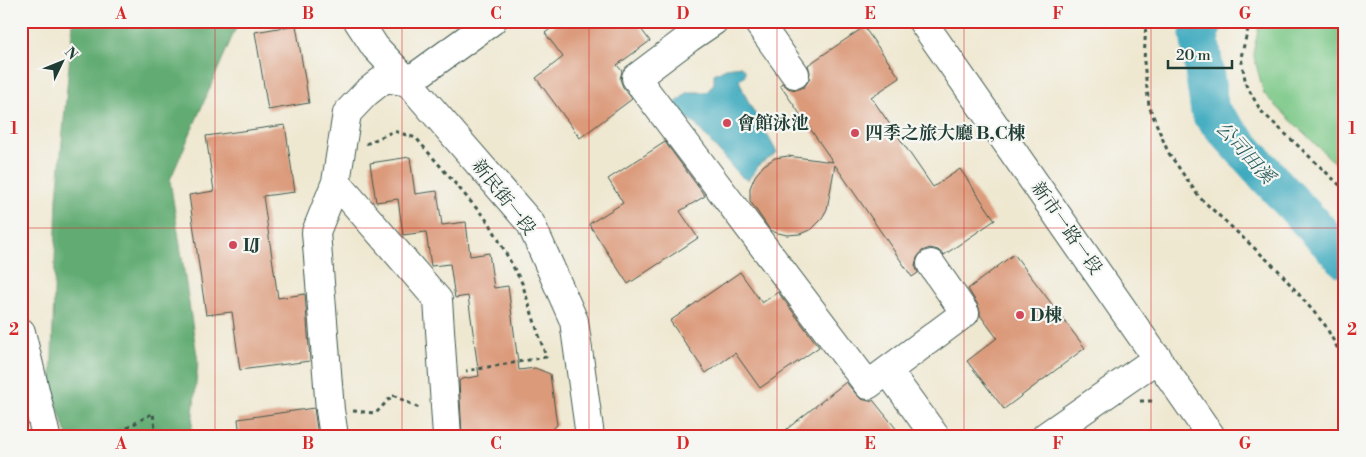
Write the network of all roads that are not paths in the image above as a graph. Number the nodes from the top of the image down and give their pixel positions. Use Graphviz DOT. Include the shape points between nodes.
graph roads {
  1 [pos="358,21"];
  2 [pos="492,21"];
  3 [pos="714,21"];
  4 [pos="756,21"];
  5 [pos="922,21"];
  6 [pos="682,30"];
  7 [pos="795,74"];
  8 [pos="408,82"];
  9 [pos="338,173"];
  10 [pos="931,264"];
  11 [pos="21,332"];
  12 [pos="1158,358"];
  13 [pos="888,371"];
  14 [pos="332,423"];
  15 [pos="447,433"];
  16 [pos="46,436"];
  17 [pos="590,436"];
  18 [pos="934,436"];
  19 [pos="1046,436"];
  20 [pos="1212,436"];
  1 -- 8 [label="street, 新民街一段" via="375,47"];
  2 -- 8 [label="street"];
  3 -- 6 [label="street"];
  4 -- 7 [label="street"];
  5 -- 12 [label="street, 新市一路一段"];
  6 -- 13 [label="street" via="636,78 868,385"];
  8 -- 9 [label="street" via="385,78 347,113"];
  8 -- 17 [label="street, 新民街一段" via="531,224 574,320"];
  9 -- 14 [label="street" via="316,232"];
  9 -- 15 [label="street" via="438,300"];
  10 -- 13 [label="street" via="965,313"];
  11 -- 16 [label="street"];
  12 -- 19 [label="street"];
  12 -- 20 [label="street, 新市一路一段"];
  13 -- 18 [label="street"];
}
